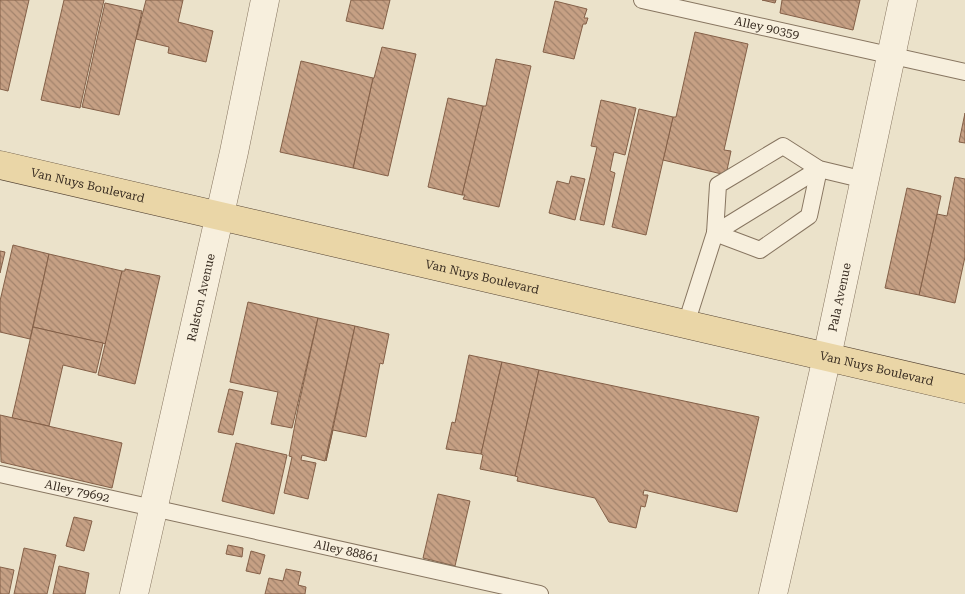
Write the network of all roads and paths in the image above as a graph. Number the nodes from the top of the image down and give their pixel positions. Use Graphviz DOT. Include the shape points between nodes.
graph roads {
  1 [pos="266,0"];
  2 [pos="642,0"];
  3 [pos="903,0"];
  4 [pos="891,56"];
  5 [pos="965,72"];
  6 [pos="0,165"];
  7 [pos="819,169"];
  8 [pos="865,180"];
  9 [pos="220,215"];
  10 [pos="715,233"];
  11 [pos="686,324"];
  12 [pos="827,357"];
  13 [pos="965,389"];
  14 [pos="0,474"];
  15 [pos="152,509"];
  16 [pos="134,594"];
  17 [pos="540,594"];
  18 [pos="773,594"];
  1 -- 9 [label="street, Ralston Avenue"];
  2 -- 4 [label="lane, Alley 90359"];
  3 -- 4 [label="street, Pala Avenue"];
  4 -- 5 [label="lane, Alley 90359"];
  4 -- 8 [label="street, Pala Avenue"];
  6 -- 9 [label="main road, Van Nuys Boulevard"];
  7 -- 8 [label="lane"];
  7 -- 10 [label="lane"];
  7 -- 10 [label="lane" via="809,216 760,250"];
  7 -- 10 [label="lane" via="784,146 718,185"];
  8 -- 12 [label="street, Pala Avenue"];
  9 -- 11 [label="main road, Van Nuys Boulevard"];
  9 -- 15 [label="street, Ralston Avenue"];
  10 -- 11 [label="lane"];
  11 -- 12 [label="main road, Van Nuys Boulevard"];
  12 -- 13 [label="main road, Van Nuys Boulevard"];
  12 -- 18 [label="street, Pala Avenue"];
  14 -- 15 [label="lane, Alley 79692"];
  15 -- 16 [label="street, Ralston Avenue"];
  15 -- 17 [label="lane, Alley 88861"];
}
